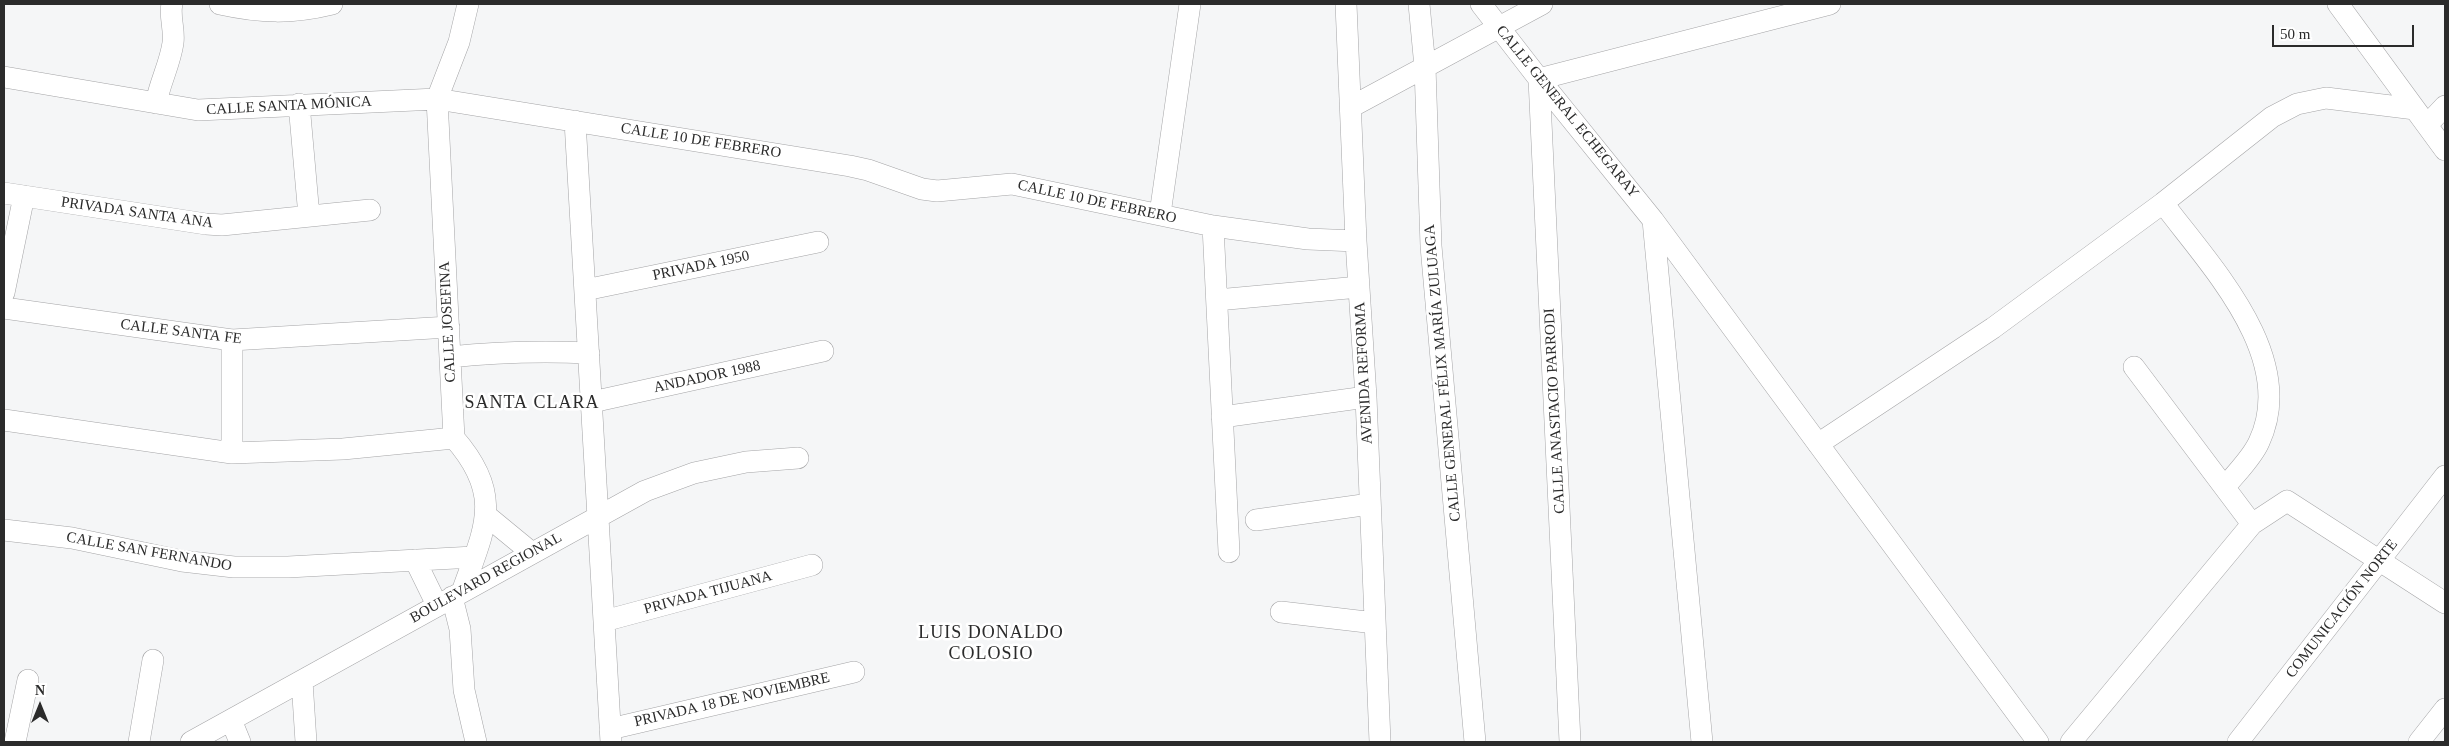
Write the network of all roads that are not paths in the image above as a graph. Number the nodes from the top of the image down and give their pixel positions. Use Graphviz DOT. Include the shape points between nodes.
graph roads {
  1 [pos="172,4"];
  2 [pos="220,4"];
  3 [pos="332,4"];
  4 [pos="468,4"];
  5 [pos="1190,4"];
  6 [pos="1346,4"];
  7 [pos="1419,4"];
  8 [pos="1481,4"];
  9 [pos="1542,4"];
  10 [pos="1830,4"];
  11 [pos="2338,4"];
  12 [pos="1498,27"];
  13 [pos="1425,67"];
  14 [pos="4,77"];
  15 [pos="1539,79"];
  16 [pos="438,99"];
  17 [pos="156,103"];
  18 [pos="300,104"];
  19 [pos="2445,106"];
  20 [pos="1351,107"];
  21 [pos="2421,117"];
  22 [pos="576,120"];
  23 [pos="2445,150"];
  24 [pos="14,195"];
  25 [pos="2163,203"];
  26 [pos="370,210"];
  27 [pos="1160,214"];
  28 [pos="309,216"];
  29 [pos="1653,220"];
  30 [pos="1213,226"];
  31 [pos="1356,241"];
  32 [pos="818,242"];
  33 [pos="1359,287"];
  34 [pos="585,290"];
  35 [pos="4,293"];
  36 [pos="1216,300"];
  37 [pos="4,308"];
  38 [pos="449,327"];
  39 [pos="232,340"];
  40 [pos="823,352"];
  41 [pos="588,353"];
  42 [pos="450,356"];
  43 [pos="2134,367"];
  44 [pos="1366,397"];
  45 [pos="592,402"];
  46 [pos="1222,417"];
  47 [pos="4,420"];
  48 [pos="454,438"];
  49 [pos="1818,444"];
  50 [pos="232,453"];
  51 [pos="798,458"];
  52 [pos="2445,476"];
  53 [pos="2225,487"];
  54 [pos="1370,504"];
  55 [pos="487,516"];
  56 [pos="599,516"];
  57 [pos="1256,520"];
  58 [pos="2252,524"];
  59 [pos="4,530"];
  60 [pos="1229,552"];
  61 [pos="532,553"];
  62 [pos="474,557"];
  63 [pos="415,560"];
  64 [pos="2379,561"];
  65 [pos="812,566"];
  66 [pos="450,598"];
  67 [pos="2445,603"];
  68 [pos="1281,612"];
  69 [pos="604,621"];
  70 [pos="1375,623"];
  71 [pos="153,660"];
  72 [pos="854,672"];
  73 [pos="28,680"];
  74 [pos="302,681"];
  75 [pos="2445,709"];
  76 [pos="231,720"];
  77 [pos="611,735"];
  78 [pos="15,742"];
  79 [pos="139,742"];
  80 [pos="191,742"];
  81 [pos="240,742"];
  82 [pos="306,742"];
  83 [pos="476,742"];
  84 [pos="1380,742"];
  85 [pos="1475,742"];
  86 [pos="1570,742"];
  87 [pos="1702,742"];
  88 [pos="2038,742"];
  89 [pos="2071,742"];
  90 [pos="2238,742"];
  91 [pos="2419,742"];
  1 -- 17 [label="street" via="171,54"];
  2 -- 3 [label="street" via="252,11 279,12"];
  4 -- 16 [label="street" via="459,42"];
  5 -- 27 [label="street"];
  6 -- 20 [label="street, AVENIDA REFORMA"];
  7 -- 13 [label="street, CALLE GENERAL FÉLIX MARÍA ZULUAGA"];
  8 -- 12 [label="street, CALLE GENERAL ECHEGARAY"];
  9 -- 12 [label="street"];
  10 -- 15 [label="street"];
  11 -- 21 [label="street"];
  12 -- 13 [label="street"];
  12 -- 15 [label="street, CALLE GENERAL ECHEGARAY"];
  13 -- 20 [label="street"];
  13 -- 85 [label="street, CALLE GENERAL FÉLIX MARÍA ZULUAGA" via="1431,246"];
  14 -- 17 [label="street, CALLE SANTA MÓNICA"];
  15 -- 29 [label="street, CALLE GENERAL ECHEGARAY"];
  15 -- 86 [label="street, CALLE ANASTACIO PARRODI"];
  16 -- 18 [label="street, CALLE SANTA MÓNICA"];
  16 -- 22 [label="street, CALLE SANTA MÓNICA"];
  16 -- 38 [label="street, CALLE JOSEFINA"];
  17 -- 18 [label="street, CALLE SANTA MÓNICA" via="198,110"];
  18 -- 28 [label="street"];
  19 -- 21 [label="street"];
  20 -- 31 [label="street, AVENIDA REFORMA"];
  21 -- 23 [label="street"];
  21 -- 25 [label="street" via="2326,98 2298,104 2272,117"];
  22 -- 27 [label="street, CALLE 10 DE FEBRERO" via="868,170 922,189 937,191 1012,184"];
  22 -- 34 [label="street"];
  24 -- 28 [label="street, PRIVADA SANTA ANA" via="206,224"];
  24 -- 35 [label="street"];
  25 -- 49 [label="street" via="1993,328"];
  25 -- 53 [label="street" via="2239,306 2255,335 2268,382 2268,414 2259,442"];
  26 -- 28 [label="street, PRIVADA SANTA ANA"];
  27 -- 30 [label="street, CALLE 10 DE FEBRERO"];
  29 -- 49 [label="street, CALLE GENERAL ECHEGARAY"];
  29 -- 87 [label="street"];
  30 -- 31 [label="street, CALLE 10 DE FEBRERO" via="1308,239"];
  30 -- 36 [label="street"];
  31 -- 33 [label="street, AVENIDA REFORMA"];
  32 -- 34 [label="street, PRIVADA 1950"];
  33 -- 36 [label="street"];
  33 -- 44 [label="street, AVENIDA REFORMA"];
  34 -- 41 [label="street"];
  36 -- 46 [label="street"];
  37 -- 39 [label="street, CALLE SANTA FE"];
  38 -- 39 [label="street, CALLE SANTA FE"];
  38 -- 42 [label="street, CALLE JOSEFINA"];
  39 -- 50 [label="street"];
  40 -- 45 [label="street, ANDADOR 1988"];
  41 -- 42 [label="street" via="542,350"];
  41 -- 45 [label="street"];
  42 -- 48 [label="street, CALLE JOSEFINA"];
  43 -- 53 [label="street"];
  44 -- 46 [label="street"];
  44 -- 54 [label="street, AVENIDA REFORMA"];
  45 -- 56 [label="street"];
  46 -- 60 [label="street"];
  47 -- 50 [label="street"];
  48 -- 50 [label="street"];
  48 -- 55 [label="street" via="479,474"];
  49 -- 88 [label="street, CALLE GENERAL ECHEGARAY"];
  51 -- 56 [label="street, BOULEVARD REGIONAL" via="746,462 694,474 645,491"];
  52 -- 64 [label="street, COMUNICACIÓN NORTE"];
  53 -- 58 [label="street"];
  54 -- 57 [label="street"];
  54 -- 70 [label="street, AVENIDA REFORMA"];
  55 -- 61 [label="street"];
  55 -- 62 [label="street"];
  56 -- 61 [label="street, BOULEVARD REGIONAL"];
  56 -- 69 [label="street"];
  58 -- 64 [label="street" via="2287,501"];
  58 -- 89 [label="street"];
  59 -- 63 [label="street, CALLE SAN FERNANDO" via="72,538 182,561 234,567"];
  61 -- 66 [label="street, BOULEVARD REGIONAL"];
  62 -- 63 [label="street, CALLE SAN FERNANDO"];
  62 -- 66 [label="street"];
  63 -- 66 [label="street"];
  64 -- 67 [label="street"];
  64 -- 90 [label="street, COMUNICACIÓN NORTE"];
  65 -- 69 [label="street, PRIVADA TIJUANA"];
  66 -- 74 [label="street, BOULEVARD REGIONAL"];
  66 -- 83 [label="street" via="461,637 464,690"];
  68 -- 70 [label="street"];
  69 -- 77 [label="street"];
  70 -- 84 [label="street, AVENIDA REFORMA"];
  71 -- 79 [label="street"];
  72 -- 77 [label="street, PRIVADA 18 DE NOVIEMBRE"];
  73 -- 78 [label="street"];
  74 -- 76 [label="street, BOULEVARD REGIONAL"];
  74 -- 82 [label="street"];
  75 -- 91 [label="street"];
  76 -- 80 [label="street, BOULEVARD REGIONAL"];
  76 -- 81 [label="street"];
}
